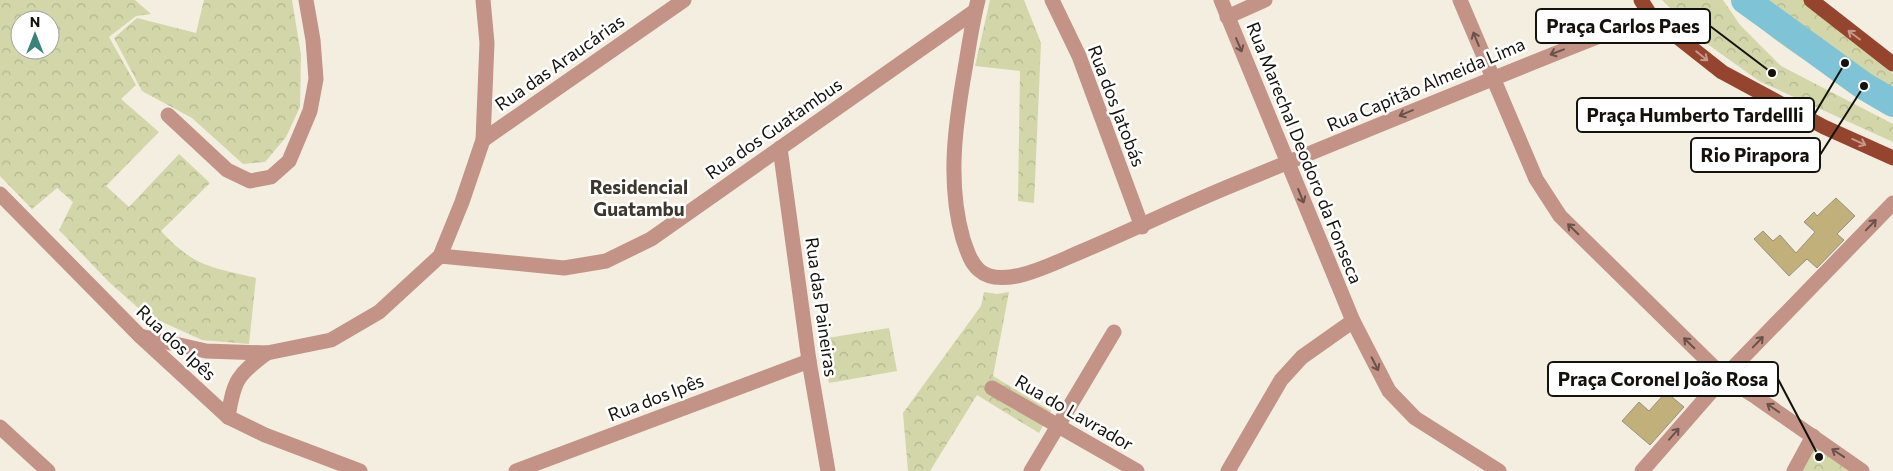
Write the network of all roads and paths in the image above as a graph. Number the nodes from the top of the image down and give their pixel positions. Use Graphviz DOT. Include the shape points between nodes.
graph roads {
  1 [pos="306,0"];
  2 [pos="483,0"];
  3 [pos="684,0"];
  4 [pos="1052,0"];
  5 [pos="1221,0"];
  6 [pos="1265,0"];
  7 [pos="1460,0"];
  8 [pos="1641,0"];
  9 [pos="1811,0"];
  10 [pos="976,6"];
  11 [pos="1651,16"];
  12 [pos="1227,17"];
  13 [pos="1893,64"];
  14 [pos="1492,77"];
  15 [pos="168,115"];
  16 [pos="483,140"];
  17 [pos="780,148"];
  18 [pos="1893,158"];
  19 [pos="1288,163"];
  20 [pos="0,194"];
  21 [pos="1893,203"];
  22 [pos="1142,226"];
  23 [pos="440,256"];
  24 [pos="1353,321"];
  25 [pos="1114,332"];
  26 [pos="140,336"];
  27 [pos="267,353"];
  28 [pos="809,361"];
  29 [pos="1724,377"];
  30 [pos="992,388"];
  31 [pos="228,417"];
  32 [pos="1058,426"];
  33 [pos="0,427"];
  34 [pos="1813,436"];
  35 [pos="48,471"];
  36 [pos="360,471"];
  37 [pos="516,471"];
  38 [pos="828,471"];
  39 [pos="1031,471"];
  40 [pos="1137,471"];
  41 [pos="1228,471"];
  42 [pos="1499,471"];
  43 [pos="1642,471"];
  44 [pos="1794,471"];
  45 [pos="1862,471"];
  1 -- 15 [label="street" via="316,79 310,111 290,161 271,177 250,180 227,170"];
  2 -- 16 [label="street" via="487,43"];
  3 -- 16 [label="street, Rua das Araucárias"];
  4 -- 22 [label="street, Rua dos Jatobás" via="1079,56"];
  5 -- 12 [label="street, Rua Marechal Deodoro da Fonseca"];
  6 -- 12 [label="street"];
  14 -- 7 [label="street, one-way"];
  8 -- 11 [label="main road"];
  13 -- 9 [label="main road, one-way"];
  10 -- 17 [label="street, Rua dos Guatambus"];
  10 -- 22 [label="street, Rua Capitão Almeida Lima" via="957,114 953,157 957,218 968,256 979,271 994,278 1016,277"];
  11 -- 14 [label="street, Rua Capitão Almeida Lima, one-way"];
  11 -- 18 [label="main road, one-way" via="1722,72 1824,127"];
  12 -- 19 [label="street, Rua Marechal Deodoro da Fonseca, one-way"];
  14 -- 19 [label="street, Rua Capitão Almeida Lima, one-way"];
  29 -- 14 [label="street, one-way" via="1560,216 1536,179"];
  16 -- 23 [label="street"];
  17 -- 23 [label="street, Rua dos Guatambus" via="651,239 606,262 564,268"];
  17 -- 28 [label="street, Rua das Paineiras"];
  19 -- 22 [label="street, Rua Capitão Almeida Lima"];
  19 -- 24 [label="street, Rua Marechal Deodoro da Fonseca, one-way"];
  20 -- 26 [label="street, Rua dos Ipês"];
  29 -- 21 [label="street, one-way"];
  23 -- 27 [label="street" via="379,312 331,340"];
  24 -- 41 [label="street" via="1302,357 1281,380"];
  24 -- 42 [label="street, Rua Marechal Deodoro da Fonseca, one-way" via="1390,391 1415,418"];
  25 -- 32 [label="street"];
  26 -- 27 [label="street" via="206,351"];
  26 -- 31 [label="street, Rua dos Ipês"];
  27 -- 31 [label="street" via="243,370 233,389"];
  28 -- 37 [label="street, Rua dos Ipês"];
  28 -- 38 [label="street, Rua das Paineiras"];
  34 -- 29 [label="street, one-way"];
  43 -- 29 [label="street, one-way"];
  30 -- 32 [label="street, Rua do Lavrador"];
  31 -- 36 [label="street, Rua dos Ipês" via="265,435"];
  32 -- 39 [label="street"];
  32 -- 40 [label="street, Rua do Lavrador"];
  33 -- 35 [label="street"];
  34 -- 44 [label="street"];
  45 -- 34 [label="street, one-way"];
}
